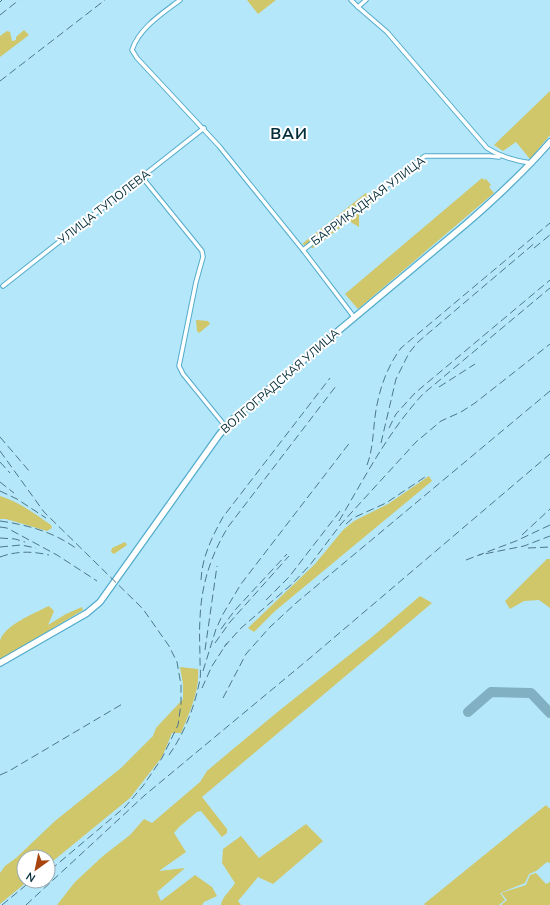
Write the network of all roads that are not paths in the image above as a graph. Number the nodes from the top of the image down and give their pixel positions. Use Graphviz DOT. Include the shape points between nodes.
graph roads {
  1 [pos="180,0"];
  2 [pos="351,0"];
  3 [pos="366,0"];
  4 [pos="358,7"];
  5 [pos="204,128"];
  6 [pos="550,142"];
  7 [pos="508,159"];
  8 [pos="531,163"];
  9 [pos="142,177"];
  10 [pos="303,250"];
  11 [pos="3,286"];
  12 [pos="354,317"];
  13 [pos="226,427"];
  14 [pos="0,664"];
  1 -- 5 [label="street" via="141,33 132,50"];
  2 -- 4 [label="street, БАРРИКАДНАЯ УЛИЦА"];
  3 -- 4 [label="street"];
  4 -- 7 [label="street, БАРРИКАДНАЯ УЛИЦА" via="387,32 487,148"];
  5 -- 9 [label="street, УЛИЦА ТУПОЛЕВА"];
  5 -- 10 [label="street"];
  6 -- 8 [label="main road, ВОЛГОГРАДСКАЯ УЛИЦА"];
  7 -- 8 [label="street, БАРРИКАДНАЯ УЛИЦА"];
  7 -- 10 [label="street, БАРРИКАДНАЯ УЛИЦА" via="488,156 426,156"];
  8 -- 12 [label="main road, ВОЛГОГРАДСКАЯ УЛИЦА" via="466,224"];
  9 -- 11 [label="street, УЛИЦА ТУПОЛЕВА"];
  9 -- 13 [label="street" via="202,251 203,257 179,366 182,374"];
  10 -- 12 [label="street"];
  12 -- 13 [label="main road, ВОЛГОГРАДСКАЯ УЛИЦА"];
  13 -- 14 [label="main road, ВОЛГОГРАДСКАЯ УЛИЦА" via="100,602 87,613"];
}
